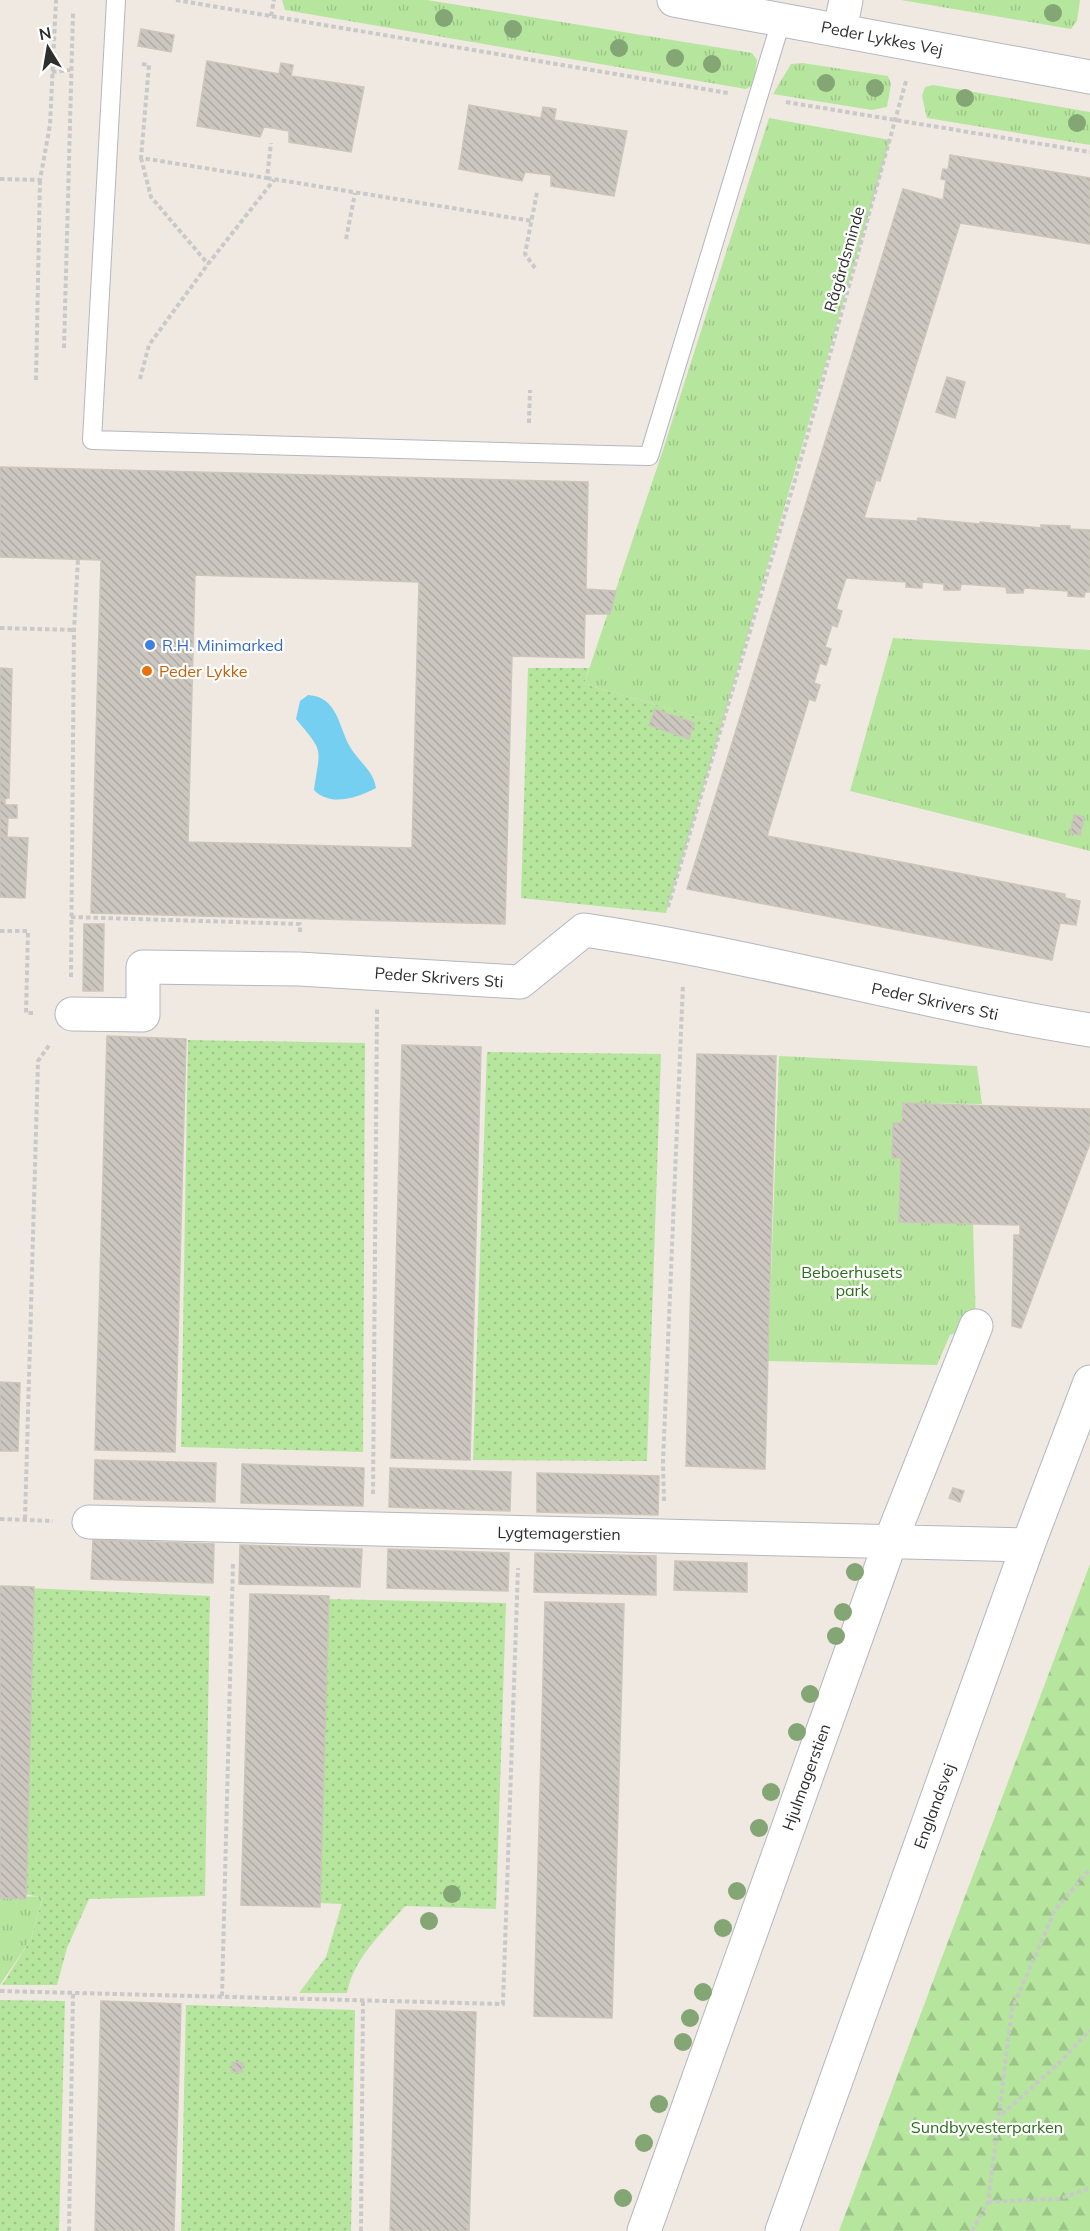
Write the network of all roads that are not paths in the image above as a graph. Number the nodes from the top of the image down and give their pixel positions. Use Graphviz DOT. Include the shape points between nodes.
graph roads {
  1 [pos="116,0"];
  2 [pos="674,0"];
  3 [pos="784,9"];
  4 [pos="843,15"];
  5 [pos="1090,77"];
  6 [pos="72,1014"];
  7 [pos="1090,1030"];
  8 [pos="976,1326"];
  9 [pos="1090,1382"];
  10 [pos="89,1522"];
  11 [pos="891,1540"];
  12 [pos="1028,1545"];
  13 [pos="644,2231"];
  14 [pos="782,2231"];
  1 -- 3 [label="lane" via="92,440 649,456"];
  2 -- 3 [label="street, Peder Lykkes Vej"];
  3 -- 4 [label="street, Peder Lykkes Vej"];
  4 -- 5 [label="street, Peder Lykkes Vej" via="915,45"];
  6 -- 7 [label="street, Peder Skrivers Sti" via="143,1015 142,967 377,972 520,982 584,930 671,944 996,1015"];
  8 -- 11 [label="street, Hjulmagerstien"];
  9 -- 12 [label="street, Englandsvej"];
  10 -- 11 [label="street, Lygtemagerstien"];
  11 -- 12 [label="street, Lygtemagerstien"];
  11 -- 13 [label="street, Hjulmagerstien"];
  12 -- 14 [label="street, Englandsvej"];
}
